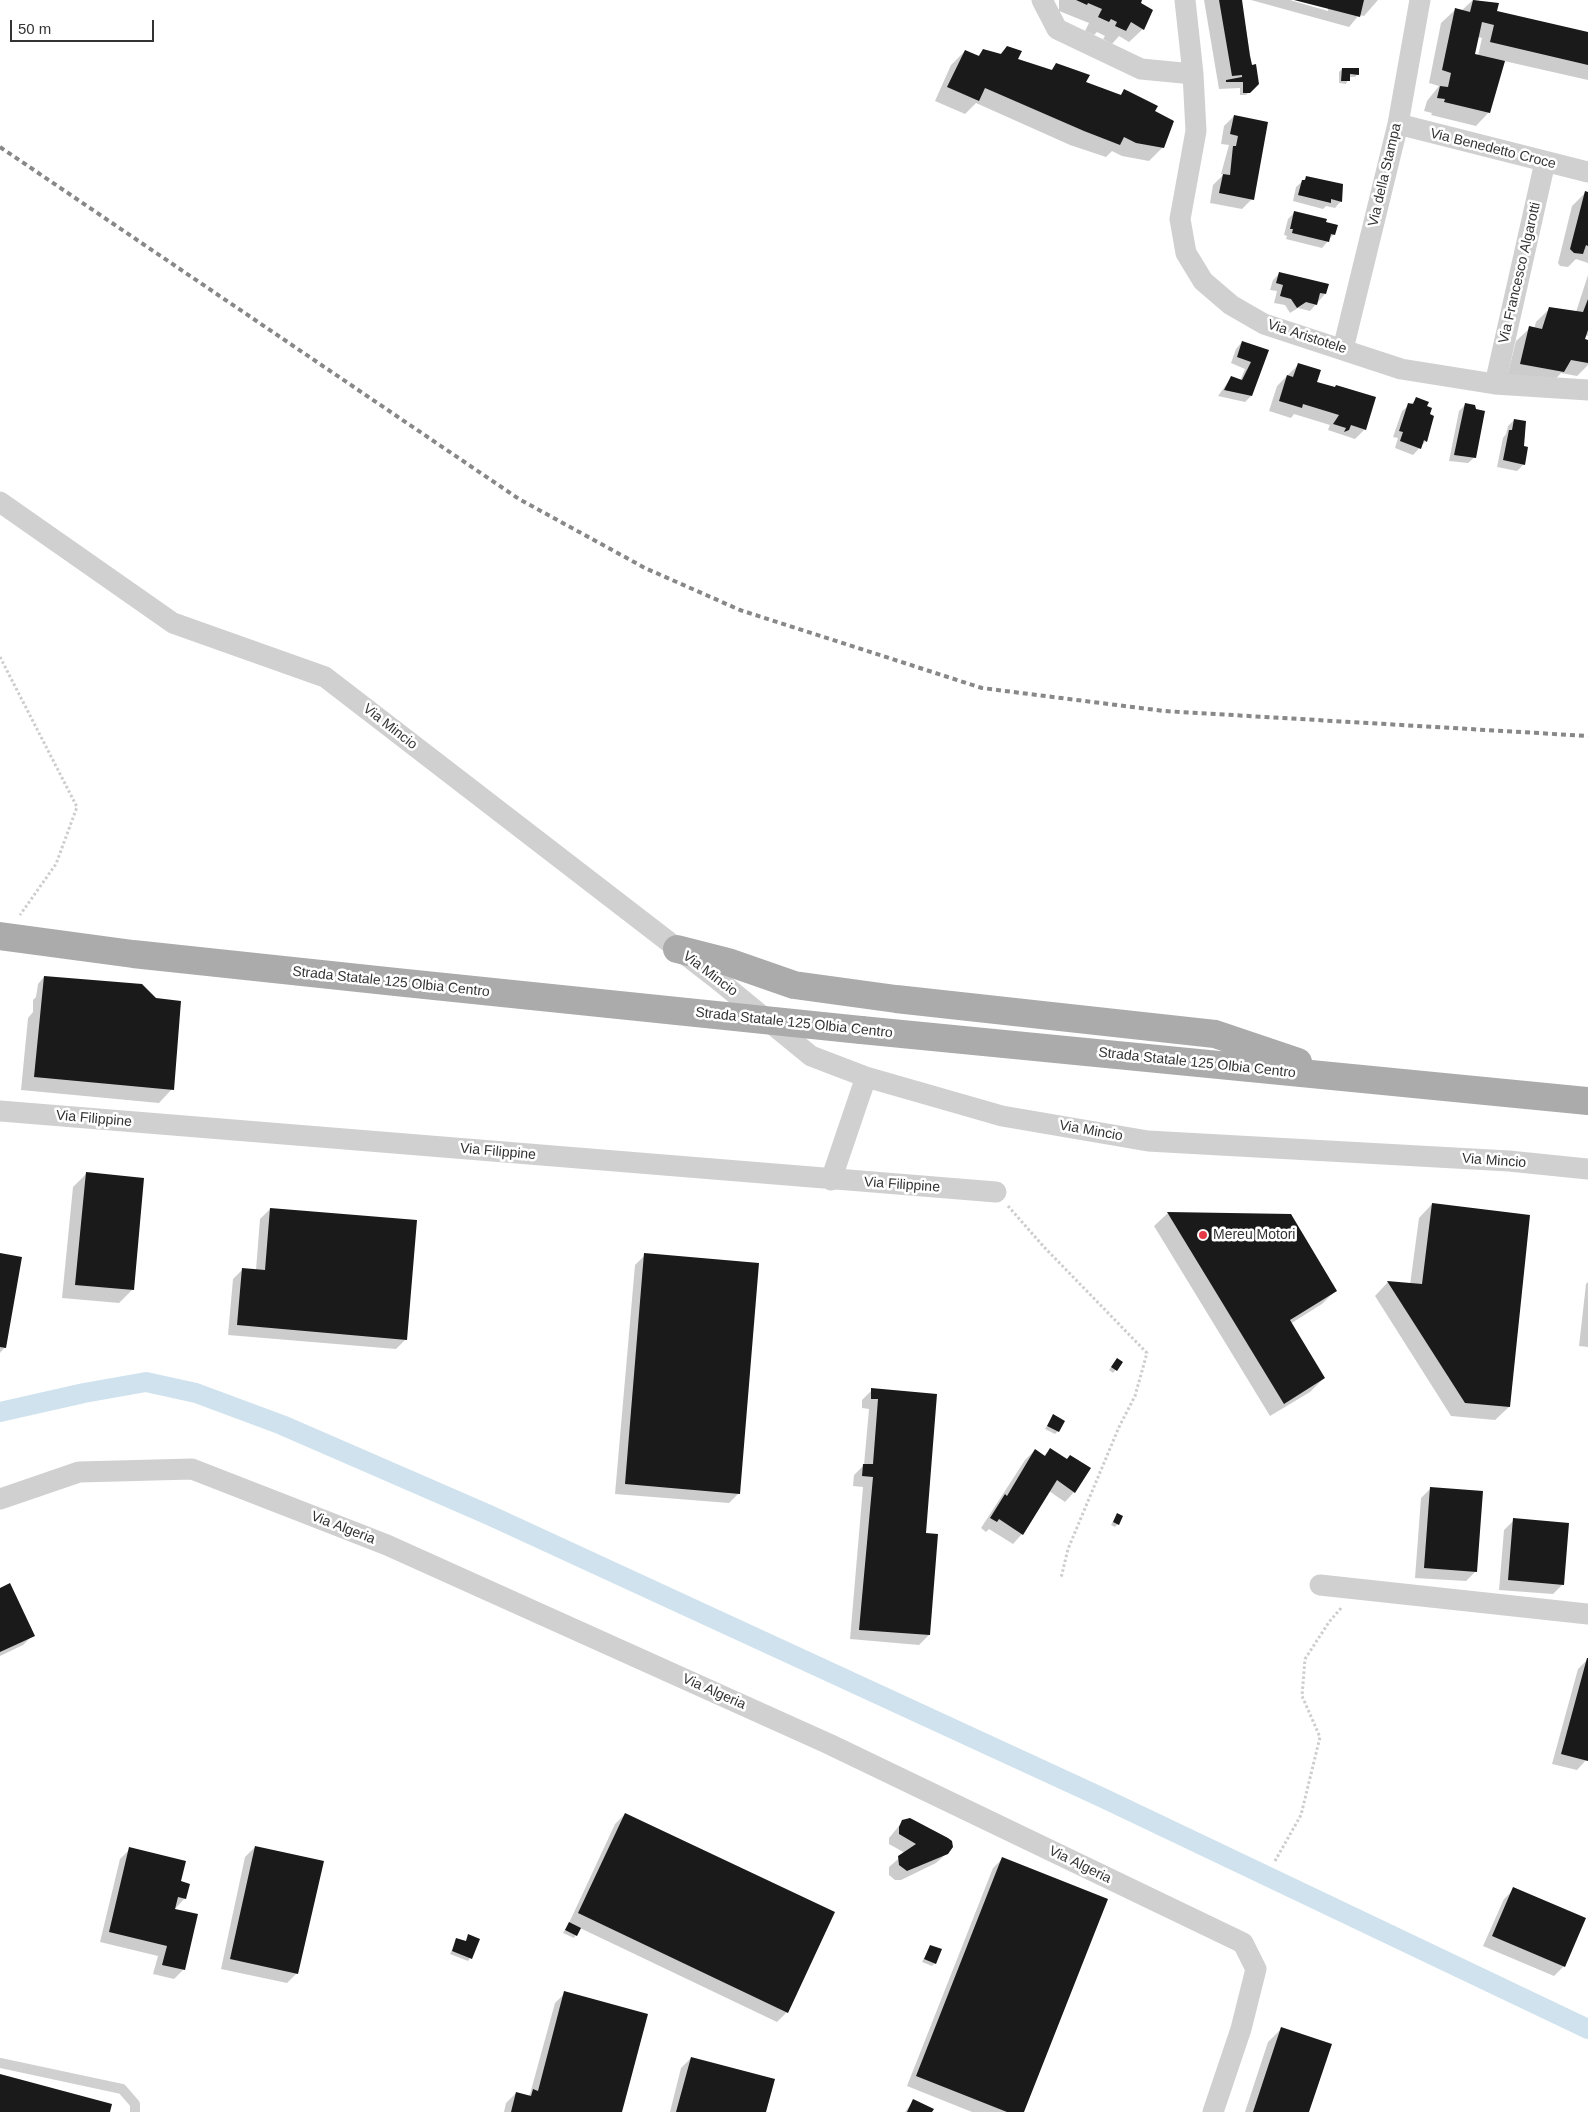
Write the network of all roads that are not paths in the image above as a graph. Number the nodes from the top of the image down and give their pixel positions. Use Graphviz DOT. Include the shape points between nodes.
graph roads {
  1 [pos="1042,0"];
  2 [pos="1185,0"];
  3 [pos="1420,0"];
  4 [pos="1193,74"];
  5 [pos="1398,124"];
  6 [pos="1545,162"];
  7 [pos="1588,172"];
  8 [pos="1343,349"];
  9 [pos="1495,384"];
  10 [pos="1588,390"];
  11 [pos="0,502"];
  12 [pos="9,927"];
  13 [pos="677,949"];
  14 [pos="866,1076"];
  15 [pos="1342,1077"];
  16 [pos="1588,1101"];
  17 [pos="0,1111"];
  18 [pos="1588,1169"];
  19 [pos="831,1180"];
  20 [pos="996,1192"];
  21 [pos="0,1499"];
  22 [pos="1320,1585"];
  23 [pos="1588,1614"];
  24 [pos="0,2063"];
  25 [pos="135,2112"];
  26 [pos="1213,2112"];
  1 -- 4 [label="street" via="1057,29 1065,33 1141,69"];
  2 -- 4 [label="street, Via Aristotele"];
  3 -- 5 [label="street, Via della Stampa"];
  4 -- 8 [label="street, Via Aristotele" via="1196,132 1180,219 1186,253 1203,281 1231,305 1264,324"];
  5 -- 6 [label="street, Via Benedetto Croce"];
  5 -- 8 [label="street, Via della Stampa"];
  6 -- 7 [label="street, Via Benedetto Croce"];
  6 -- 9 [label="street, Via Francesco Algarotti"];
  8 -- 9 [label="street, Via Aristotele" via="1401,368"];
  9 -- 10 [label="street, Via Aristotele"];
  11 -- 13 [label="street, Via Mincio" via="173,623 325,677"];
  12 -- 15 [label="main road, Strada Statale 125 Olbia Centro, bridge" via="299,972"];
  13 -- 14 [label="street, Via Mincio" via="811,1056"];
  13 -- 15 [label="main road" via="728,962 794,985 1215,1034"];
  14 -- 18 [label="street, Via Mincio" via="1002,1116 1148,1141 1509,1161"];
  14 -- 19 [label="street"];
  15 -- 16 [label="main road, Strada Statale 125 Olbia Centro"];
  17 -- 19 [label="street, Via Filippine"];
  19 -- 20 [label="street, Via Filippine"];
  21 -- 26 [label="street, Via Algeria" via="79,1472 192,1469 387,1545 829,1744 1243,1943 1256,1968 1241,2029"];
  22 -- 23 [label="street"];
  24 -- 25 [label="lane" via="122,2089 135,2104"];
}
